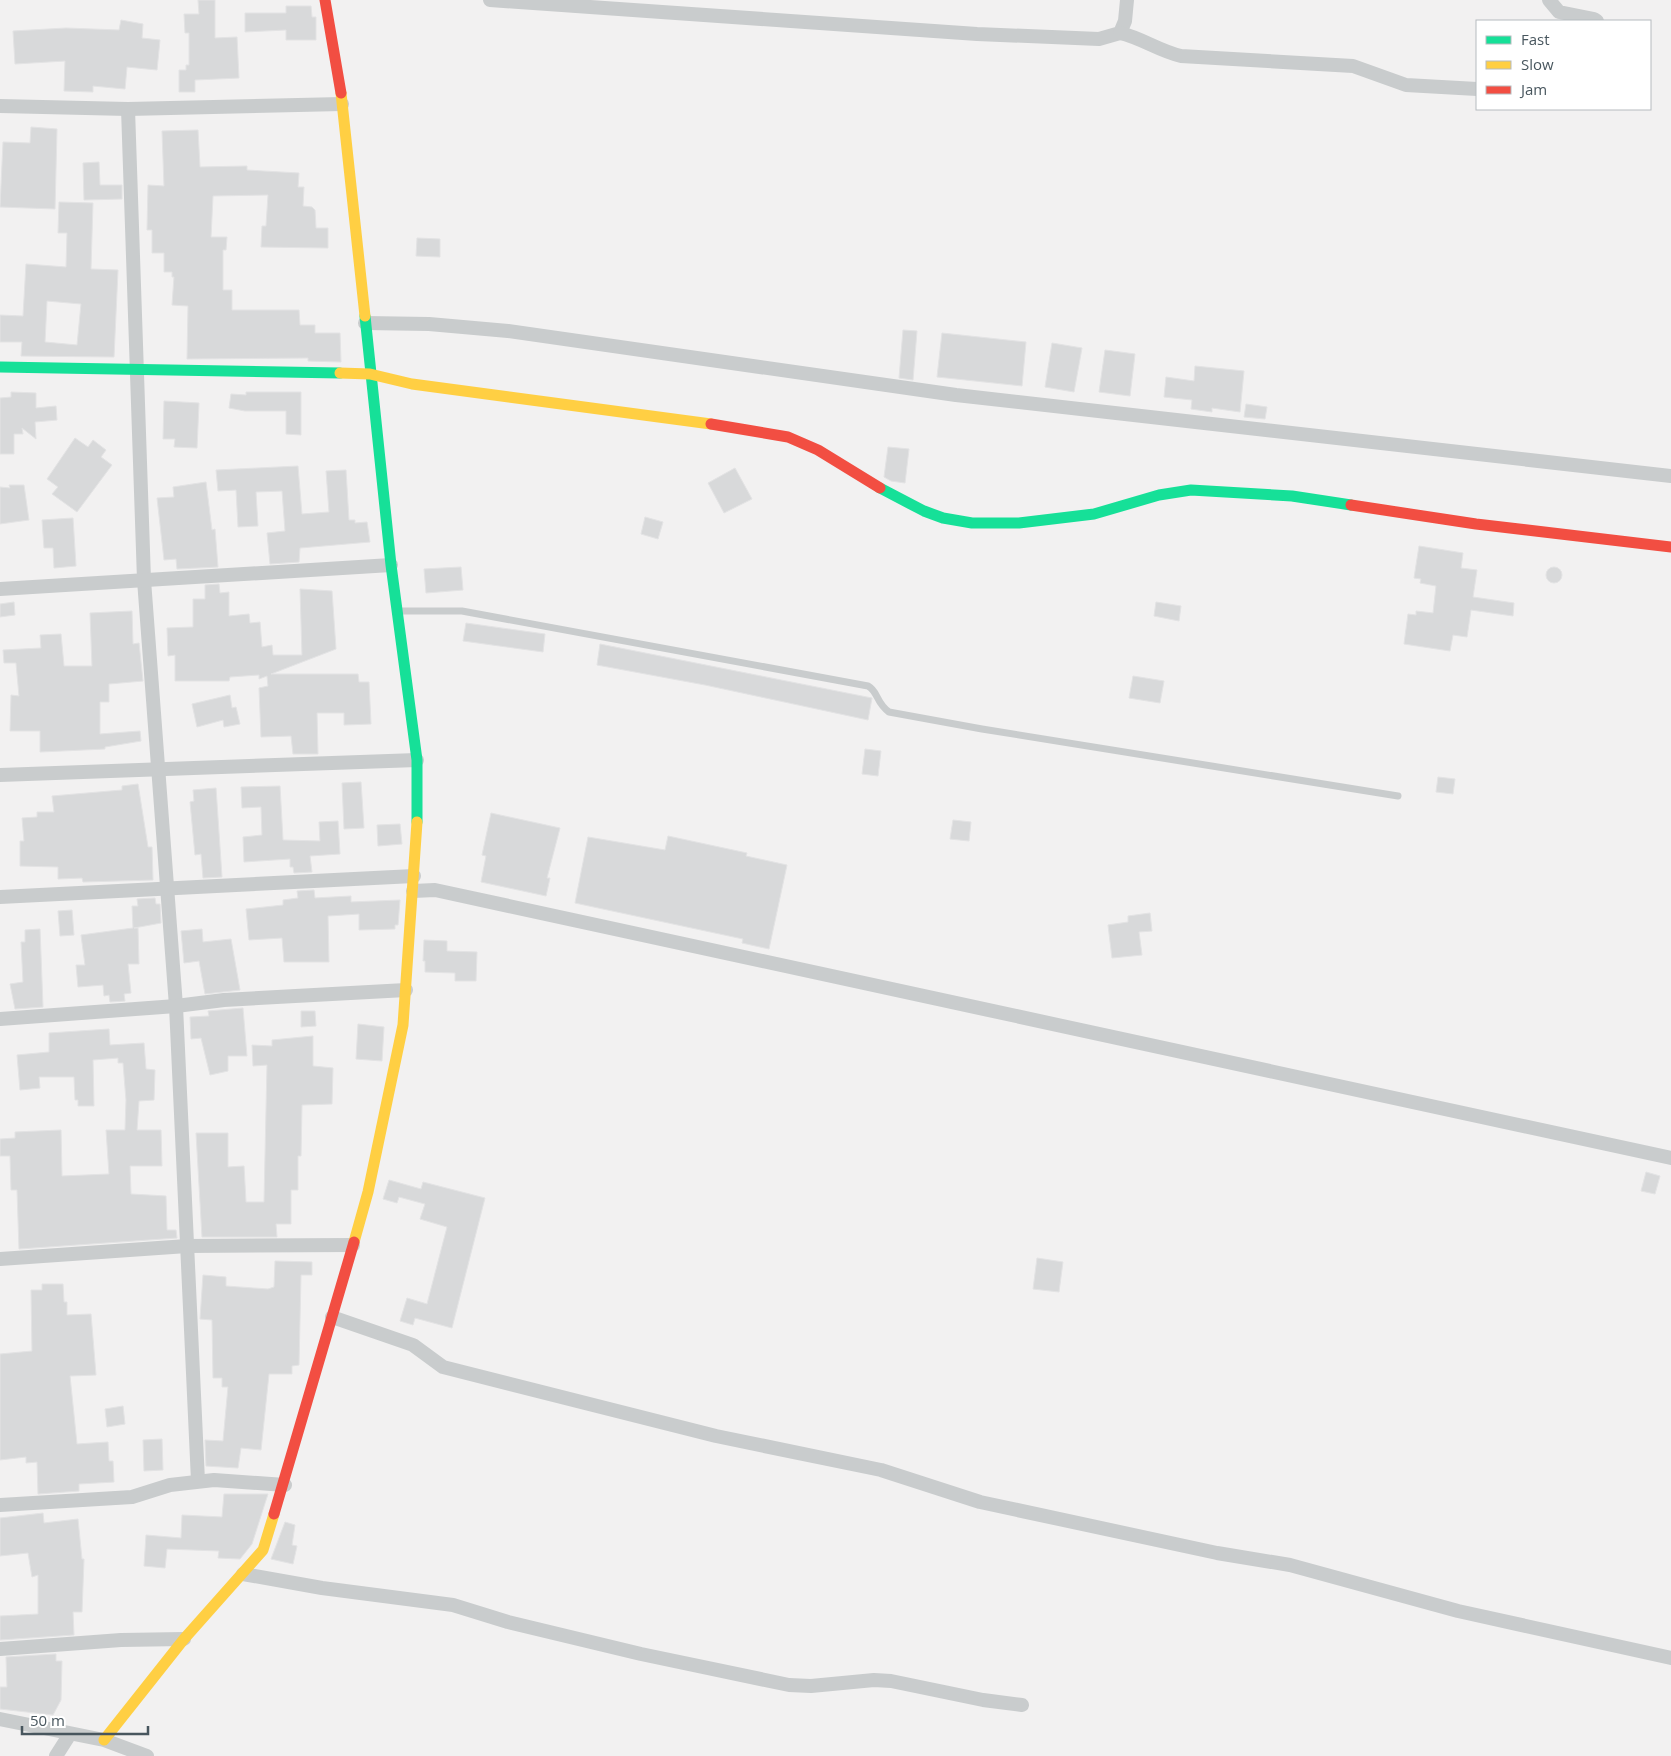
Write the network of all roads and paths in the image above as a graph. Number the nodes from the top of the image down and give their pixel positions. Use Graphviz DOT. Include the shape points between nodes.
graph roads {
  1 [pos="324,0"];
  2 [pos="490,0"];
  3 [pos="1128,0"];
  4 [pos="1549,0"];
  5 [pos="1595,20"];
  6 [pos="1120,33"];
  7 [pos="1476,89"];
  8 [pos="342,104"];
  9 [pos="0,106"];
  10 [pos="128,108"];
  11 [pos="365,323"];
  12 [pos="0,367"];
  13 [pos="137,370"];
  14 [pos="370,374"];
  15 [pos="1671,476"];
  16 [pos="1671,547"];
  17 [pos="390,566"];
  18 [pos="144,580"];
  19 [pos="0,589"];
  20 [pos="398,611"];
  21 [pos="417,760"];
  22 [pos="160,770"];
  23 [pos="0,775"];
  24 [pos="1398,796"];
  25 [pos="414,876"];
  26 [pos="168,889"];
  27 [pos="413,890"];
  28 [pos="0,897"];
  29 [pos="406,990"];
  30 [pos="176,1006"];
  31 [pos="0,1019"];
  32 [pos="1671,1158"];
  33 [pos="353,1245"];
  34 [pos="187,1246"];
  35 [pos="0,1259"];
  36 [pos="332,1317"];
  37 [pos="198,1481"];
  38 [pos="285,1485"];
  39 [pos="0,1505"];
  40 [pos="243,1574"];
  41 [pos="184,1639"];
  42 [pos="0,1649"];
  43 [pos="1671,1658"];
  44 [pos="1022,1705"];
  45 [pos="0,1719"];
  46 [pos="70,1734"];
  47 [pos="104,1740"];
  48 [pos="56,1756"];
  49 [pos="147,1756"];
  1 -- 8 [label="street"];
  2 -- 6 [label="street" via="977,34 1099,39"];
  3 -- 6 [label="street"];
  4 -- 5 [label="street" via="1559,12"];
  6 -- 7 [label="street" via="1181,56 1353,66 1406,85"];
  8 -- 10 [label="street"];
  8 -- 11 [label="street"];
  9 -- 10 [label="street"];
  10 -- 13 [label="street"];
  11 -- 14 [label="street"];
  11 -- 15 [label="street" via="429,324 508,331 956,395"];
  12 -- 13 [label="street"];
  13 -- 14 [label="street"];
  13 -- 18 [label="street"];
  14 -- 16 [label="street" via="412,384 788,437 818,450 891,495 924,511 972,523 1019,523 1094,514 1159,495 1191,490 1292,496 1476,524"];
  14 -- 17 [label="street"];
  17 -- 18 [label="street"];
  17 -- 20 [label="street"];
  18 -- 19 [label="street"];
  18 -- 22 [label="street"];
  20 -- 21 [label="street"];
  20 -- 24 [label="lane" via="462,611 752,663 868,686 889,712"];
  21 -- 22 [label="street"];
  21 -- 25 [label="street"];
  22 -- 23 [label="street"];
  22 -- 26 [label="street"];
  25 -- 26 [label="street"];
  25 -- 27 [label="street"];
  26 -- 28 [label="street"];
  26 -- 30 [label="street"];
  27 -- 29 [label="street"];
  27 -- 32 [label="street" via="435,890"];
  29 -- 30 [label="street" via="224,1000"];
  29 -- 33 [label="street" via="398,1056"];
  30 -- 31 [label="street"];
  30 -- 34 [label="street"];
  33 -- 34 [label="street"];
  33 -- 36 [label="street"];
  34 -- 35 [label="street"];
  34 -- 37 [label="street"];
  36 -- 38 [label="street"];
  36 -- 43 [label="street" via="413,1345 443,1367 716,1436 881,1470 997,1506 1217,1553 1290,1565 1458,1611"];
  37 -- 38 [label="street"];
  37 -- 39 [label="street" via="170,1485 132,1497"];
  38 -- 40 [label="street" via="263,1550"];
  40 -- 41 [label="street"];
  40 -- 44 [label="street" via="452,1605 555,1634 789,1685 891,1681"];
  41 -- 42 [label="street"];
  41 -- 47 [label="street"];
  45 -- 46 [label="street"];
  46 -- 47 [label="street"];
  46 -- 48 [label="street"];
  47 -- 49 [label="street"];
}
